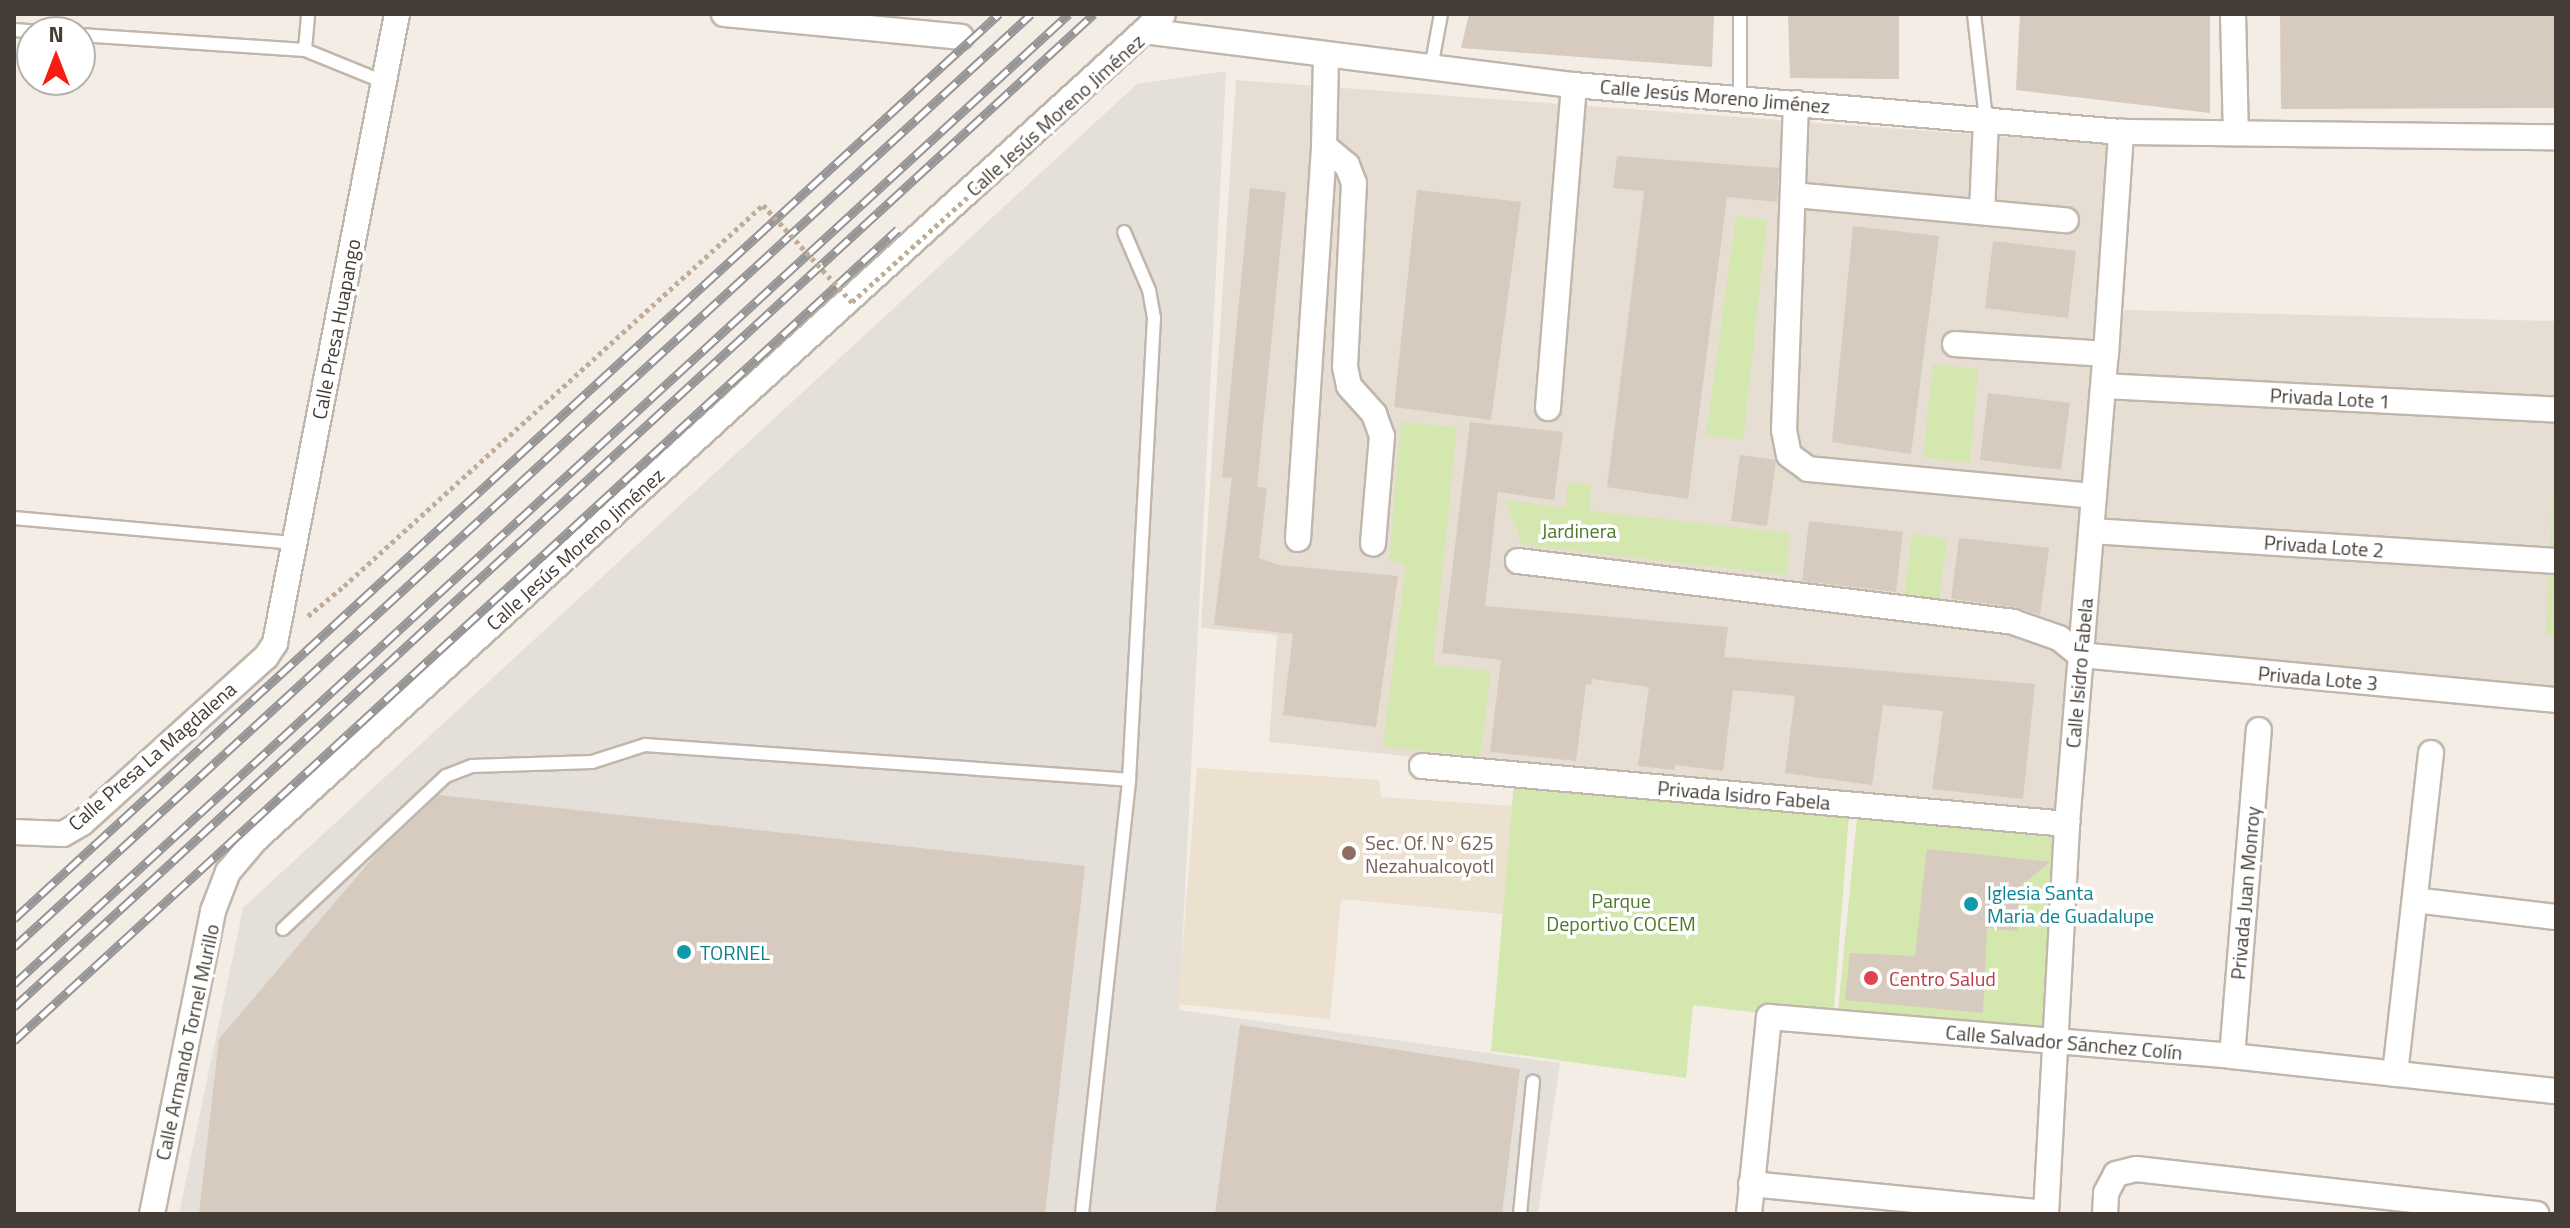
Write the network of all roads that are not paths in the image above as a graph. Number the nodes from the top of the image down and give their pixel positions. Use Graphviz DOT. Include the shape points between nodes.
graph roads {
  1 [pos="308,14"];
  2 [pos="397,14"];
  3 [pos="724,14"];
  4 [pos="1163,14"];
  5 [pos="1441,14"];
  6 [pos="1740,14"];
  7 [pos="1974,14"];
  8 [pos="2233,14"];
  9 [pos="1144,31"];
  10 [pos="96,36"];
  11 [pos="961,37"];
  12 [pos="305,50"];
  13 [pos="1326,55"];
  14 [pos="1431,68"];
  15 [pos="384,82"];
  16 [pos="1574,85"];
  17 [pos="1740,98"];
  18 [pos="1796,103"];
  19 [pos="1986,119"];
  20 [pos="2121,132"];
  21 [pos="2236,133"];
  22 [pos="2556,137"];
  23 [pos="1324,146"];
  24 [pos="1794,195"];
  25 [pos="1982,212"];
  26 [pos="2066,220"];
  27 [pos="1124,232"];
  28 [pos="1955,344"];
  29 [pos="2106,354"];
  30 [pos="2104,386"];
  31 [pos="1548,408"];
  32 [pos="2556,410"];
  33 [pos="2094,496"];
  34 [pos="14,518"];
  35 [pos="2092,531"];
  36 [pos="1298,539"];
  37 [pos="295,543"];
  38 [pos="1373,544"];
  39 [pos="1518,561"];
  40 [pos="2556,561"];
  41 [pos="275,643"];
  42 [pos="2080,655"];
  43 [pos="2556,700"];
  44 [pos="2259,730"];
  45 [pos="2431,753"];
  46 [pos="1422,766"];
  47 [pos="1129,780"];
  48 [pos="2067,824"];
  49 [pos="14,832"];
  50 [pos="228,872"];
  51 [pos="2415,900"];
  52 [pos="2556,917"];
  53 [pos="283,929"];
  54 [pos="2055,1041"];
  55 [pos="2232,1056"];
  56 [pos="2395,1074"];
  57 [pos="1533,1082"];
  58 [pos="2556,1091"];
  59 [pos="1751,1184"];
  60 [pos="2046,1213"];
  61 [pos="152,1214"];
  62 [pos="1082,1214"];
  63 [pos="1520,1214"];
  64 [pos="1749,1214"];
  65 [pos="2105,1214"];
  66 [pos="2536,1214"];
  1 -- 12 [label="lane"];
  2 -- 15 [label="street, Calle Presa Huapango"];
  3 -- 11 [label="street"];
  4 -- 9 [label="street"];
  5 -- 14 [label="lane"];
  6 -- 17 [label="lane"];
  7 -- 19 [label="lane"];
  8 -- 21 [label="street"];
  9 -- 13 [label="street, Calle Jesús Moreno Jiménez"];
  9 -- 50 [label="street, Calle Jesús Moreno Jiménez" via="267,829"];
  10 -- 12 [label="lane"];
  12 -- 15 [label="lane"];
  13 -- 14 [label="street, Calle Jesús Moreno Jiménez"];
  13 -- 23 [label="street"];
  14 -- 16 [label="street, Calle Jesús Moreno Jiménez"];
  15 -- 37 [label="street, Calle Presa Huapango"];
  16 -- 17 [label="street, Calle Jesús Moreno Jiménez"];
  16 -- 31 [label="street"];
  17 -- 18 [label="street, Calle Jesús Moreno Jiménez"];
  18 -- 19 [label="street, Calle Jesús Moreno Jiménez"];
  18 -- 24 [label="street"];
  19 -- 20 [label="street, Calle Jesús Moreno Jiménez"];
  19 -- 25 [label="street"];
  20 -- 21 [label="street, Calle Jesús Moreno Jiménez"];
  20 -- 29 [label="street, Calle Isidro Fabela"];
  21 -- 22 [label="street, Calle Jesús Moreno Jiménez"];
  23 -- 36 [label="street"];
  23 -- 38 [label="street" via="1347,165 1354,183 1345,367 1349,386 1374,414 1382,436"];
  24 -- 25 [label="street"];
  24 -- 33 [label="street" via="1784,430 1789,455 1808,469"];
  25 -- 26 [label="street"];
  27 -- 47 [label="lane" via="1149,290 1154,318"];
  28 -- 29 [label="street"];
  29 -- 30 [label="street, Calle Isidro Fabela"];
  30 -- 32 [label="street, Privada Lote 1"];
  30 -- 33 [label="street, Calle Isidro Fabela"];
  33 -- 35 [label="street, Calle Isidro Fabela"];
  34 -- 37 [label="lane"];
  35 -- 40 [label="street, Privada Lote 2"];
  35 -- 42 [label="street, Calle Isidro Fabela"];
  37 -- 41 [label="street, Calle Presa Huapango"];
  39 -- 42 [label="street" via="2013,622 2059,638"];
  41 -- 49 [label="street, Calle Presa La Magdalena" via="266,657 82,823 63,834"];
  42 -- 43 [label="street, Privada Lote 3"];
  42 -- 48 [label="street, Calle Isidro Fabela"];
  44 -- 55 [label="street, Privada Juan Monroy"];
  45 -- 51 [label="street"];
  46 -- 48 [label="street, Privada Isidro Fabela"];
  47 -- 53 [label="lane" via="645,745 592,762 472,766 446,776"];
  47 -- 62 [label="lane"];
  48 -- 54 [label="street, Calle Isidro Fabela"];
  50 -- 61 [label="street, Calle Armando Tornel Murillo" via="213,911"];
  51 -- 52 [label="street"];
  51 -- 56 [label="street"];
  54 -- 55 [label="street, Calle Salvador Sánchez Colín"];
  54 -- 59 [label="street, Calle Salvador Sánchez Colín" via="1769,1017"];
  54 -- 60 [label="street, Calle Isidro Fabela"];
  55 -- 56 [label="street, Calle Salvador Sánchez Colín"];
  56 -- 58 [label="street, Calle Salvador Sánchez Colín"];
  57 -- 63 [label="lane"];
  59 -- 60 [label="street"];
  59 -- 64 [label="street, Calle Salvador Sánchez Colín"];
  65 -- 66 [label="street" via="2106,1193 2116,1174 2136,1169"];
}
